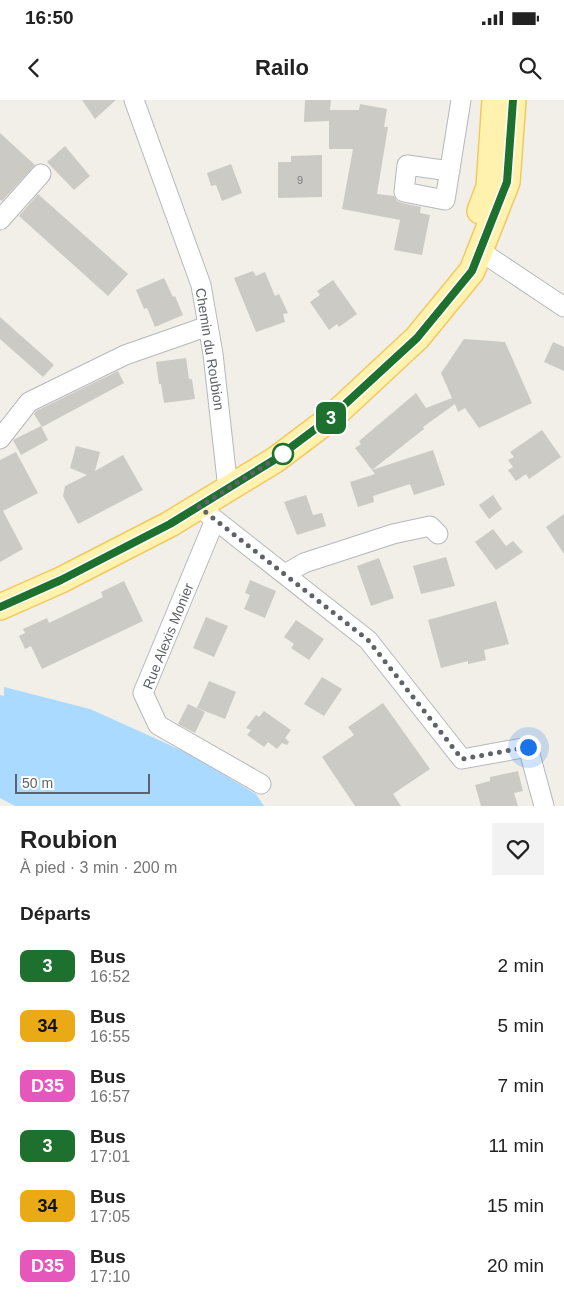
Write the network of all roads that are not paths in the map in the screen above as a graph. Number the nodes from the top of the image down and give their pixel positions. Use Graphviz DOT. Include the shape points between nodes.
graph roads {
  1 [pos="134,100"];
  2 [pos="461,100"];
  3 [pos="495,100"];
  4 [pos="513,100"];
  5 [pos="450,171"];
  6 [pos="41,174"];
  7 [pos="0,220"];
  8 [pos="480,251"];
  9 [pos="564,307"];
  10 [pos="208,326"];
  11 [pos="417,338"];
  12 [pos="0,439"];
  13 [pos="228,489"];
  14 [pos="207,513"];
  15 [pos="438,534"];
  16 [pos="285,574"];
  17 [pos="0,607"];
  18 [pos="261,784"];
  19 [pos="544,806"];
  1 -- 10 [label="street, Chemin du Roubion" via="201,285"];
  2 -- 5 [label="street"];
  3 -- 11 [label="main road" via="487,192 460,264"];
  4 -- 8 [label="main road" via="507,182"];
  6 -- 7 [label="street"];
  8 -- 9 [label="street"];
  8 -- 11 [label="main road" via="472,271"];
  10 -- 12 [label="street" via="125,355 29,402"];
  10 -- 13 [label="street, Chemin du Roubion"];
  11 -- 13 [label="main road" via="330,418"];
  13 -- 14 [label="main road"];
  14 -- 16 [label="street"];
  14 -- 17 [label="main road" via="170,524 61,580"];
  14 -- 18 [label="street, Rue Alexis Monier" via="144,694 158,725"];
  15 -- 16 [label="street" via="430,526 393,534 304,563"];
  16 -- 19 [label="street" via="368,640 462,759 528,747"];
}
